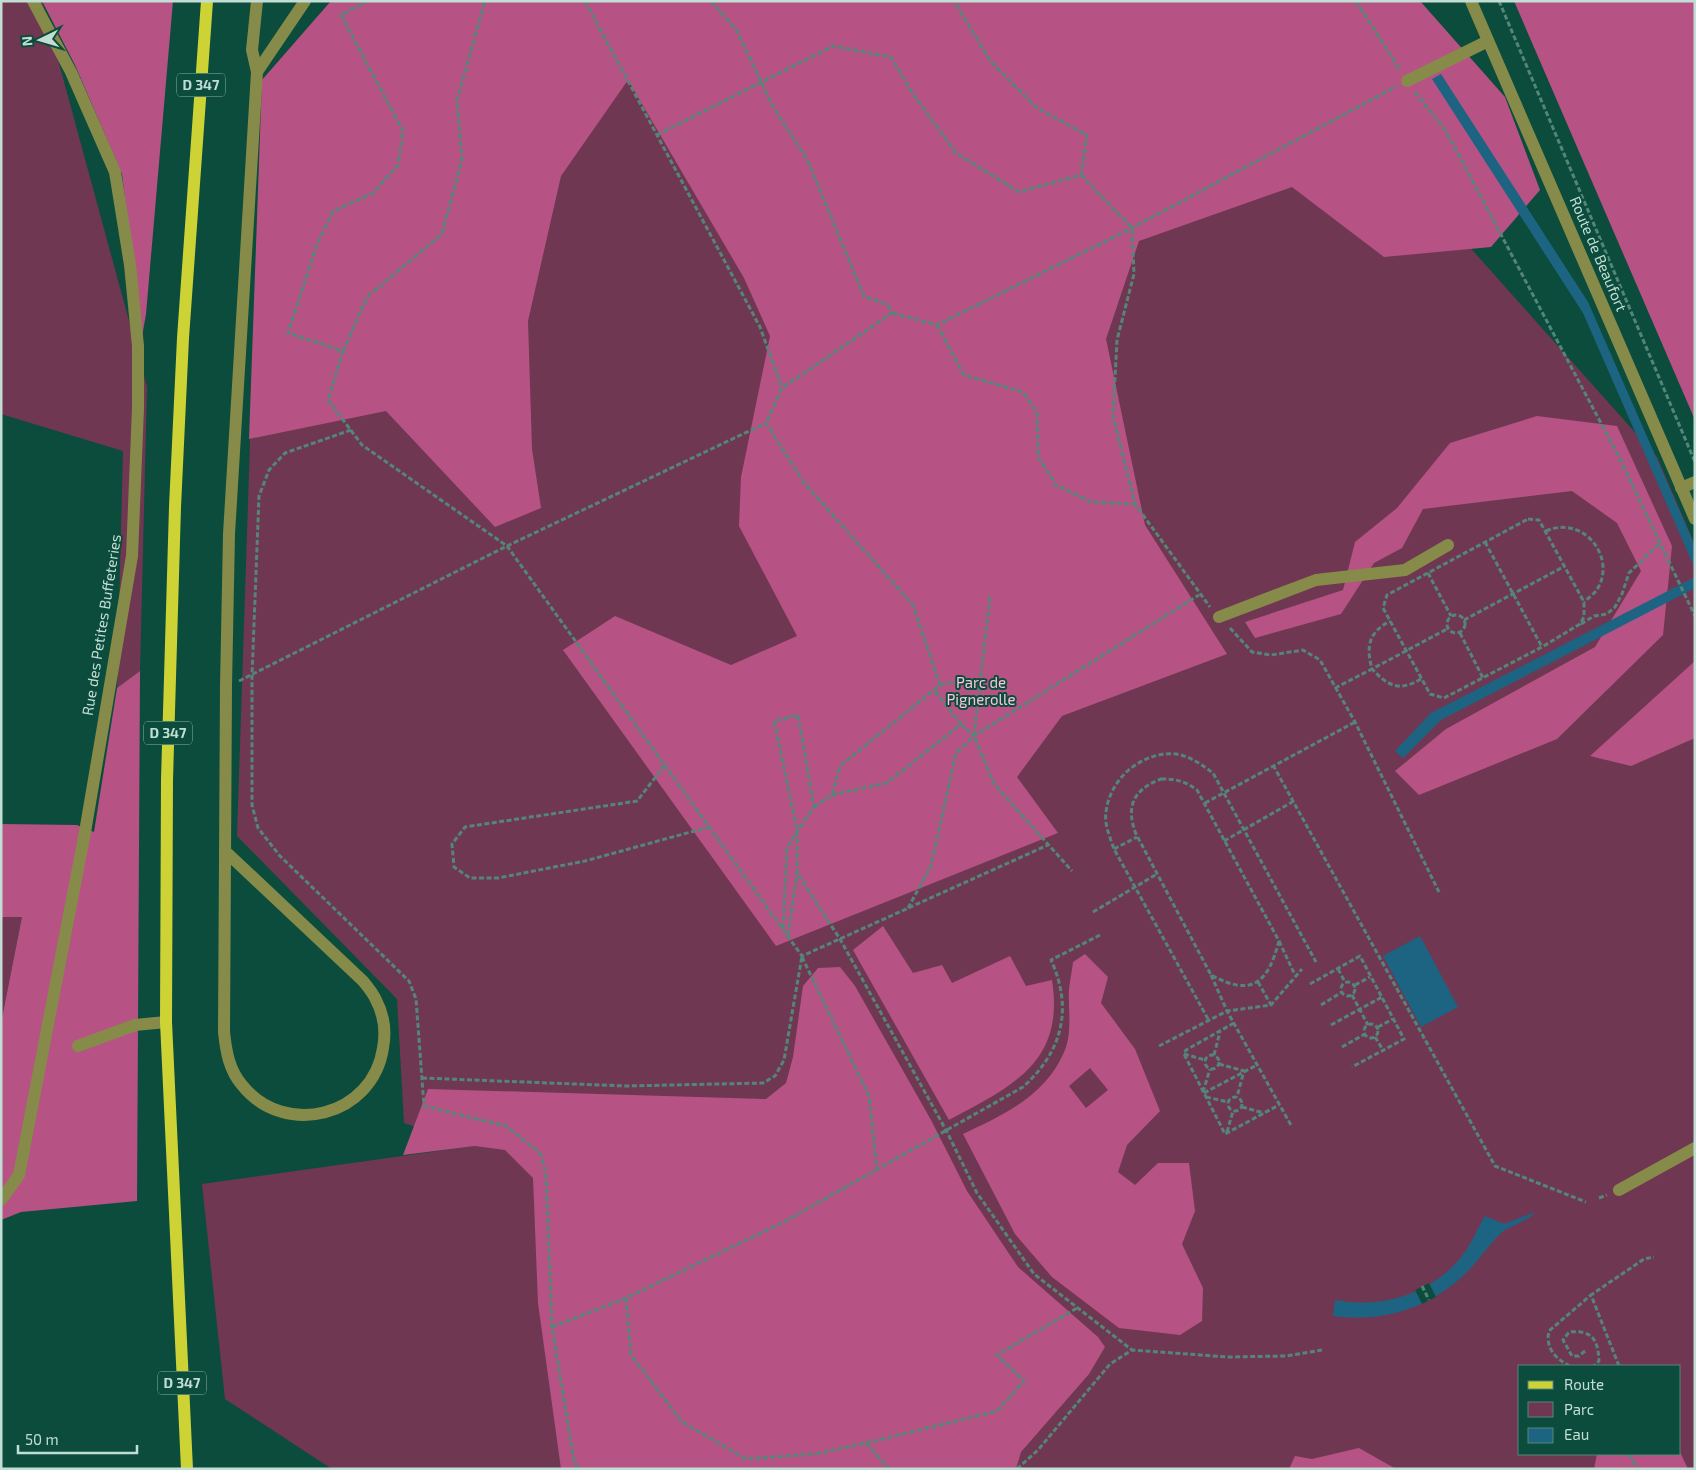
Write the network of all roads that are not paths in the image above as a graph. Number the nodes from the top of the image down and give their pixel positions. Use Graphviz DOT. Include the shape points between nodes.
graph roads {
  1 [pos="33,1"];
  2 [pos="207,1"];
  3 [pos="257,1"];
  4 [pos="305,1"];
  5 [pos="1471,1"];
  6 [pos="1488,41"];
  7 [pos="257,72"];
  8 [pos="1407,81"];
  9 [pos="1695,482"];
  10 [pos="1681,488"];
  11 [pos="1695,519"];
  12 [pos="1448,545"];
  13 [pos="1220,617"];
  14 [pos="224,850"];
  15 [pos="166,1022"];
  16 [pos="78,1046"];
  17 [pos="1695,1148"];
  18 [pos="1619,1190"];
  19 [pos="1,1200"];
  20 [pos="186,1469"];
  1 -- 19 [label="street, Rue des Petites Buffeteries" via="71,72 114,172 130,265 138,346 138,408 132,556 85,832 19,1174"];
  2 -- 15 [label="main road, D 347" via="183,338 175,508 167,780"];
  3 -- 7 [label="street" via="252,50"];
  4 -- 7 [label="street"];
  5 -- 6 [label="street, Route de Beaufort"];
  6 -- 8 [label="street"];
  6 -- 10 [label="street, Route de Beaufort"];
  7 -- 14 [label="street" via="229,534"];
  9 -- 10 [label="street"];
  10 -- 11 [label="street, Route de Beaufort"];
  12 -- 13 [label="street" via="1404,570 1316,580"];
  14 -- 14 [label="street" via="224,1032 232,1070 252,1097 265,1106 299,1116 333,1111 350,1103 364,1090 382,1058 385,1036 383,1017 376,999 363,981"];
  15 -- 16 [label="street" via="134,1025"];
  15 -- 20 [label="main road, D 347"];
  17 -- 18 [label="street"];
}
